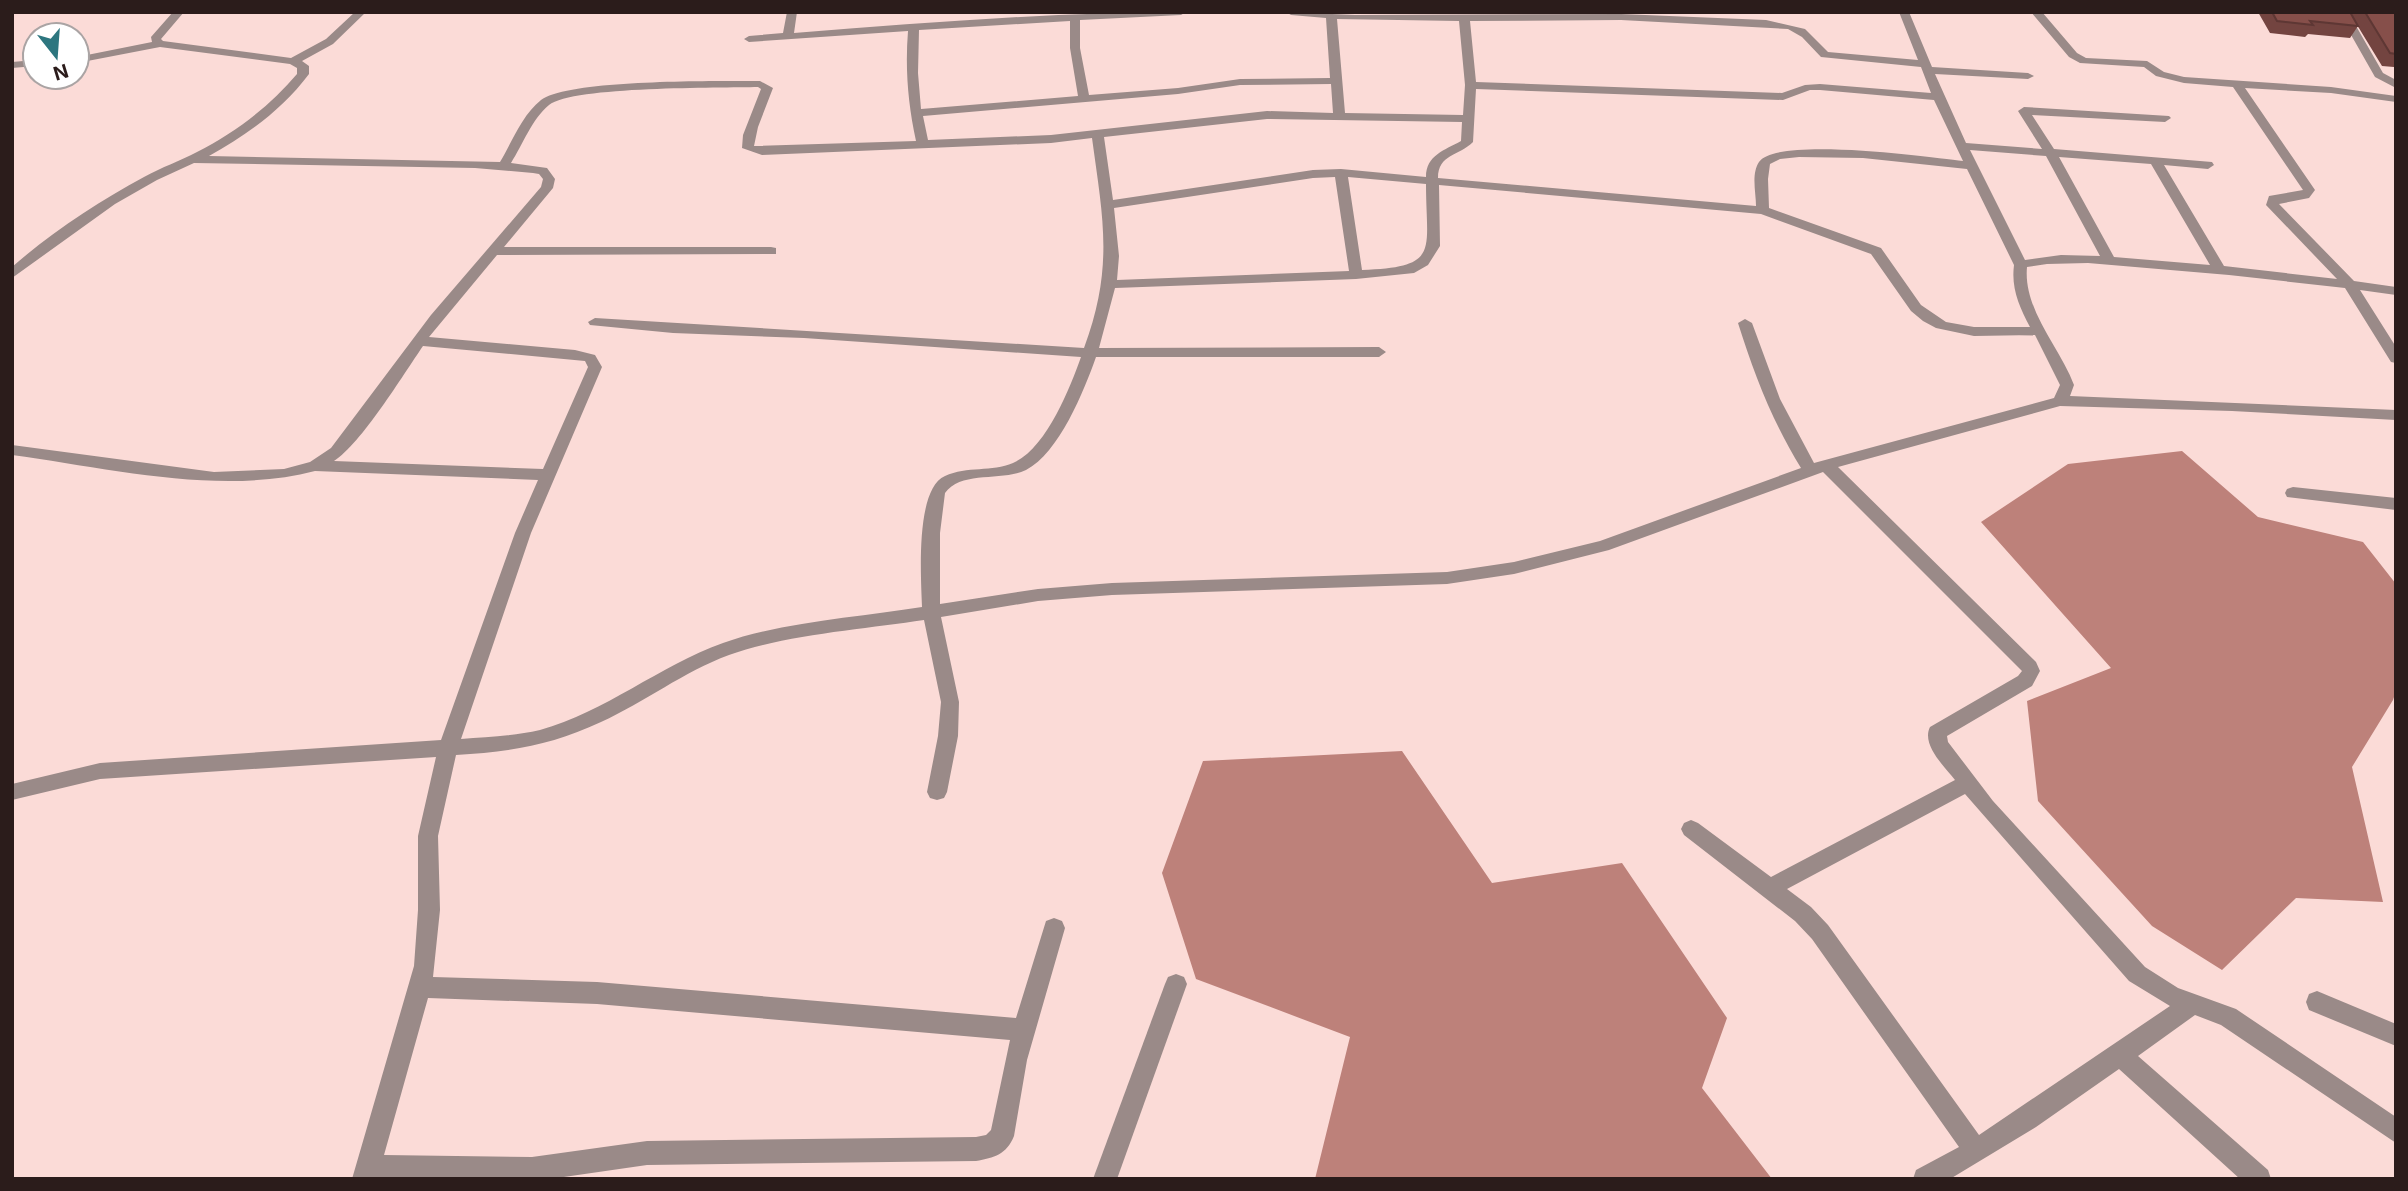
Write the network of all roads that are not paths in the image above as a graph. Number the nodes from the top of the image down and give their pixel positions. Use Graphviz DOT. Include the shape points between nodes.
graph roads {
  1 [pos="179,12"];
  2 [pos="361,12"];
  3 [pos="792,12"];
  4 [pos="1181,12"];
  5 [pos="1291,12"];
  6 [pos="1904,12"];
  7 [pos="2036,12"];
  8 [pos="2343,12"];
  9 [pos="1052,15"];
  10 [pos="1335,15"];
  11 [pos="1652,15"];
  12 [pos="1464,16"];
  13 [pos="1075,18"];
  14 [pos="914,27"];
  15 [pos="788,36"];
  16 [pos="749,39"];
  17 [pos="160,44"];
  18 [pos="91,57"];
  19 [pos="292,61"];
  20 [pos="1926,67"];
  21 [pos="2028,76"];
  22 [pos="1337,81"];
  23 [pos="2237,84"];
  24 [pos="1471,85"];
  25 [pos="2396,85"];
  26 [pos="1938,97"];
  27 [pos="1084,99"];
  28 [pos="2396,99"];
  29 [pos="915,113"];
  30 [pos="1339,115"];
  31 [pos="2165,118"];
  32 [pos="1468,119"];
  33 [pos="1098,135"];
  34 [pos="923,145"];
  35 [pos="1962,146"];
  36 [pos="2050,152"];
  37 [pos="191,159"];
  38 [pos="2155,161"];
  39 [pos="2208,165"];
  40 [pos="1972,166"];
  41 [pos="503,167"];
  42 [pos="1341,173"];
  43 [pos="1431,180"];
  44 [pos="1106,205"];
  45 [pos="1763,210"];
  46 [pos="494,251"];
  47 [pos="771,251"];
  48 [pos="2109,261"];
  49 [pos="2021,265"];
  50 [pos="2220,270"];
  51 [pos="12,274"];
  52 [pos="1356,275"];
  53 [pos="1109,284"];
  54 [pos="2349,284"];
  55 [pos="2396,291"];
  56 [pos="595,322"];
  57 [pos="1745,323"];
  58 [pos="2040,331"];
  59 [pos="419,341"];
  60 [pos="1379,352"];
  61 [pos="1089,353"];
  62 [pos="2396,359"];
  63 [pos="2060,401"];
  64 [pos="2396,415"];
  65 [pos="12,450"];
  66 [pos="315,466"];
  67 [pos="1818,468"];
  68 [pos="549,475"];
  69 [pos="2293,493"];
  70 [pos="2396,504"];
  71 [pos="931,613"];
  72 [pos="449,748"];
  73 [pos="1967,783"];
  74 [pos="12,792"];
  75 [pos="937,792"];
  76 [pos="1691,828"];
  77 [pos="1769,888"];
  78 [pos="1054,928"];
  79 [pos="1176,984"];
  80 [pos="419,987"];
  81 [pos="2317,1002"];
  82 [pos="2191,1005"];
  83 [pos="1024,1030"];
  84 [pos="2396,1035"];
  85 [pos="2119,1054"];
  86 [pos="2396,1131"];
  87 [pos="1975,1149"];
  88 [pos="365,1173"];
  89 [pos="1105,1179"];
  90 [pos="1925,1179"];
  91 [pos="2259,1179"];
  1 -- 17 [label="street" via="158,32 155,39"];
  2 -- 19 [label="street" via="315,53"];
  3 -- 15 [label="street"];
  4 -- 13 [label="street"];
  5 -- 10 [label="street"];
  6 -- 20 [label="street"];
  7 -- 23 [label="street" via="2073,55 2084,61 2147,64 2172,78"];
  8 -- 25 [label="street" via="2379,75"];
  9 -- 13 [label="street"];
  9 -- 14 [label="street"];
  10 -- 12 [label="street"];
  10 -- 22 [label="street"];
  11 -- 12 [label="street"];
  11 -- 20 [label="street" via="1790,26 1802,31 1816,51 1825,55"];
  12 -- 24 [label="street"];
  13 -- 27 [label="street"];
  14 -- 15 [label="street"];
  14 -- 29 [label="street" via="910,69"];
  15 -- 16 [label="street"];
  17 -- 18 [label="street"];
  17 -- 19 [label="street"];
  19 -- 37 [label="street" via="303,66 295,83 236,134"];
  20 -- 21 [label="street"];
  20 -- 26 [label="street"];
  22 -- 27 [label="street" via="1240,82"];
  22 -- 30 [label="street"];
  23 -- 28 [label="street"];
  23 -- 54 [label="street" via="2309,190 2305,195 2274,199 2272,205"];
  24 -- 26 [label="street" via="1783,97 1820,87"];
  24 -- 32 [label="street"];
  26 -- 35 [label="street"];
  27 -- 29 [label="street"];
  29 -- 34 [label="street"];
  30 -- 32 [label="street"];
  30 -- 33 [label="street" via="1267,115"];
  31 -- 36 [label="street" via="2026,110"];
  32 -- 43 [label="street" via="1467,142 1436,159"];
  33 -- 34 [label="street"];
  33 -- 44 [label="street"];
  34 -- 41 [label="street" via="762,151 748,148 747,140 767,89 760,84 609,89 563,93 549,99"];
  35 -- 36 [label="street"];
  35 -- 40 [label="street"];
  36 -- 38 [label="street"];
  36 -- 48 [label="street"];
  37 -- 41 [label="street"];
  37 -- 51 [label="street" via="134,188"];
  38 -- 39 [label="street"];
  38 -- 50 [label="street"];
  40 -- 45 [label="street" via="1826,153 1774,155 1762,170"];
  40 -- 49 [label="street"];
  41 -- 46 [label="street" via="543,171 549,179 547,188"];
  42 -- 43 [label="street"];
  42 -- 44 [label="street"];
  42 -- 52 [label="street"];
  43 -- 45 [label="street"];
  43 -- 52 [label="street" via="1433,246 1429,259 1410,271"];
  44 -- 53 [label="street" via="1112,257"];
  45 -- 58 [label="street" via="1876,251 1914,306 1939,325 1959,330"];
  46 -- 47 [label="street"];
  46 -- 59 [label="street"];
  48 -- 49 [label="street" via="2061,258"];
  48 -- 50 [label="street"];
  49 -- 58 [label="street" via="2019,286"];
  50 -- 54 [label="street"];
  52 -- 53 [label="street"];
  53 -- 61 [label="street"];
  54 -- 55 [label="street"];
  54 -- 62 [label="street"];
  56 -- 61 [label="street"];
  57 -- 67 [label="street" via="1788,436"];
  58 -- 63 [label="street" via="2067,385"];
  59 -- 66 [label="street" via="337,452"];
  59 -- 68 [label="street" via="590,358 595,367 590,385"];
  60 -- 61 [label="street"];
  61 -- 71 [label="street" via="1057,427 1038,452 1021,466 958,478 937,492"];
  63 -- 64 [label="street"];
  63 -- 67 [label="street"];
  65 -- 66 [label="street" via="214,477 284,474"];
  66 -- 68 [label="street"];
  67 -- 71 [label="street" via="1603,546 1514,568 1447,578 1112,589 1038,595"];
  67 -- 73 [label="street" via="2027,662 2031,671 2025,681 1937,733 1939,744"];
  68 -- 72 [label="street" via="523,533"];
  69 -- 70 [label="street"];
  71 -- 72 [label="street" via="786,635 729,649 682,667 596,716 543,737"];
  71 -- 75 [label="street" via="950,704"];
  72 -- 74 [label="street" via="100,771"];
  72 -- 80 [label="street" via="428,836 429,910"];
  73 -- 77 [label="street"];
  73 -- 82 [label="street" via="2137,974 2156,989"];
  76 -- 77 [label="street"];
  77 -- 87 [label="street" via="1820,932"];
  78 -- 83 [label="street"];
  79 -- 89 [label="street"];
  80 -- 83 [label="street" via="597,993"];
  80 -- 88 [label="street"];
  81 -- 84 [label="street"];
  82 -- 85 [label="street"];
  82 -- 86 [label="street" via="2228,1017"];
  83 -- 88 [label="street" via="1002,1136 992,1146 657,1153 532,1169"];
  85 -- 87 [label="street"];
  85 -- 91 [label="street"];
  87 -- 90 [label="street"];
}
